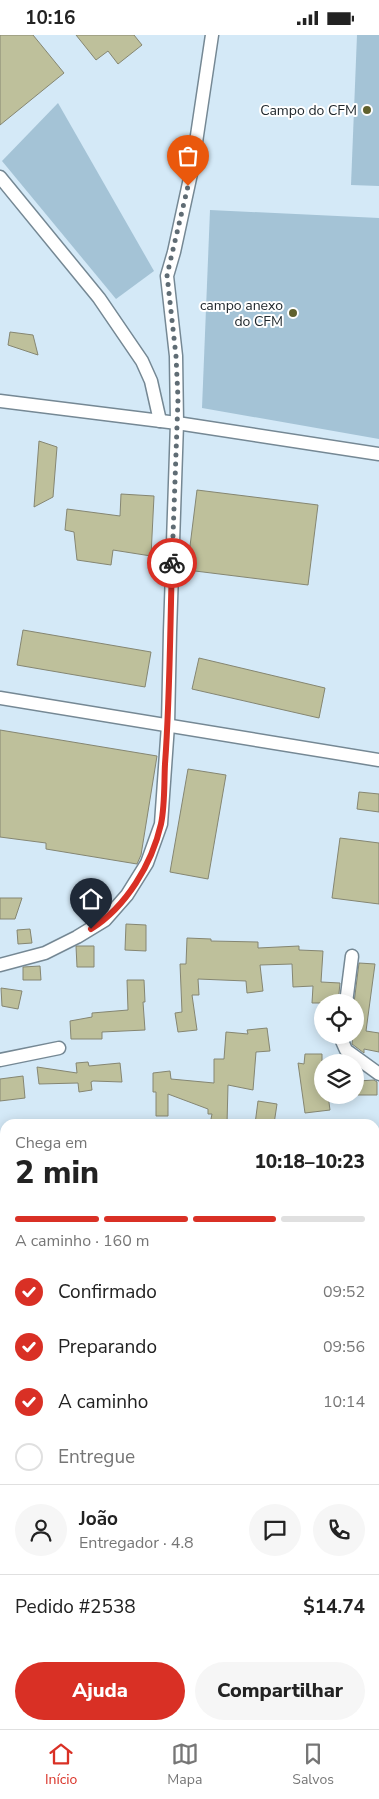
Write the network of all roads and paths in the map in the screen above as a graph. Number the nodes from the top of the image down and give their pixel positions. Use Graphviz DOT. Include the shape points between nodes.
graph roads {
  1 [pos="212,35"];
  2 [pos="0,177"];
  3 [pos="0,401"];
  4 [pos="160,421"];
  5 [pos="178,423"];
  6 [pos="379,454"];
  7 [pos="0,698"];
  8 [pos="168,725"];
  9 [pos="379,760"];
  10 [pos="352,956"];
  11 [pos="0,965"];
  12 [pos="347,994"];
  13 [pos="343,1044"];
  14 [pos="59,1048"];
  15 [pos="0,1060"];
  16 [pos="379,1074"];
  1 -- 5 [label="street" via="192,169 167,275 176,356"];
  2 -- 4 [label="street" via="99,298 142,361 151,381"];
  3 -- 4 [label="street"];
  4 -- 5 [label="street"];
  5 -- 6 [label="street"];
  5 -- 8 [label="street"];
  7 -- 8 [label="street"];
  8 -- 9 [label="street"];
  8 -- 11 [label="street" via="161,824 147,863 127,895 105,920 77,937 45,953"];
  10 -- 12 [label="street"];
  13 -- 16 [label="street" via="346,1050"];
  14 -- 15 [label="street"];
}
